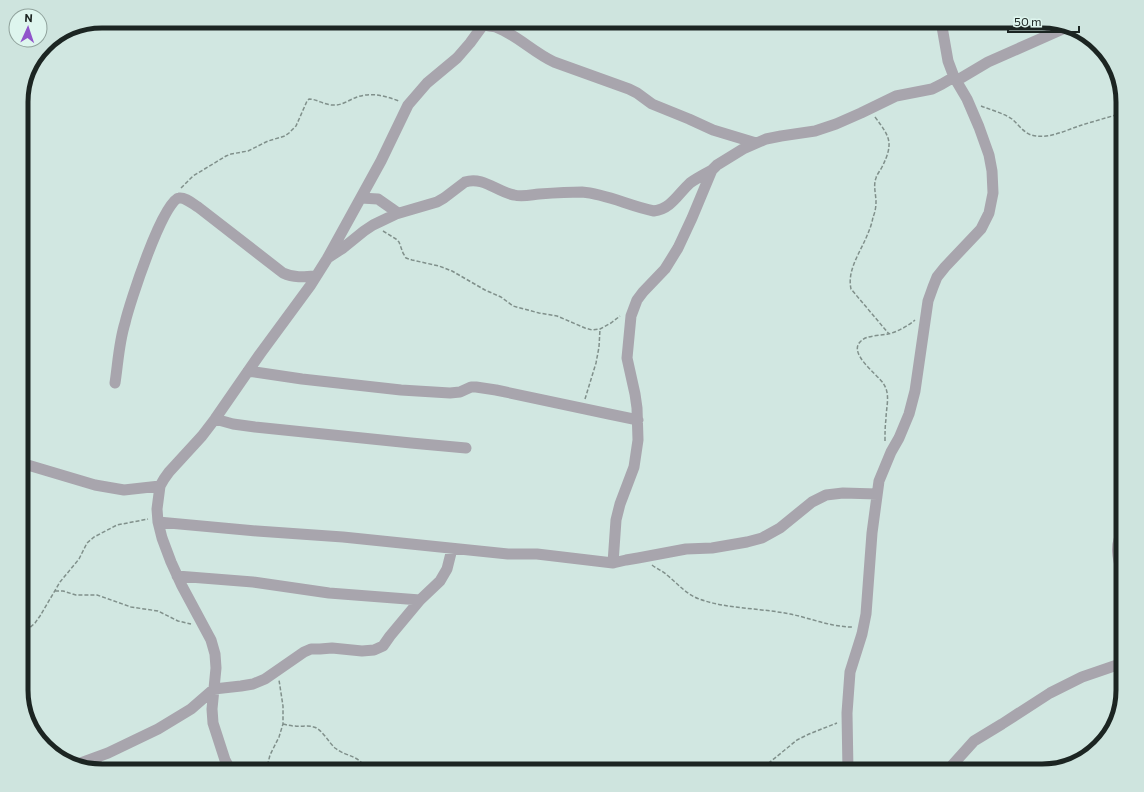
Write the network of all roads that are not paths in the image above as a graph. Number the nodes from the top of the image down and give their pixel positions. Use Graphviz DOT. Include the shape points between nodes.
graph roads {
  1 [pos="481,28"];
  2 [pos="497,28"];
  3 [pos="943,28"];
  4 [pos="1060,30"];
  5 [pos="955,79"];
  6 [pos="756,143"];
  7 [pos="712,170"];
  8 [pos="361,198"];
  9 [pos="398,213"];
  10 [pos="327,259"];
  11 [pos="316,276"];
  12 [pos="248,371"];
  13 [pos="115,383"];
  14 [pos="215,419"];
  15 [pos="638,420"];
  16 [pos="466,448"];
  17 [pos="28,465"];
  18 [pos="160,486"];
  19 [pos="877,494"];
  20 [pos="158,520"];
  21 [pos="452,548"];
  22 [pos="613,563"];
  23 [pos="177,576"];
  24 [pos="420,600"];
  25 [pos="1116,665"];
  26 [pos="214,689"];
  27 [pos="97,757"];
  28 [pos="84,762"];
  29 [pos="96,763"];
  30 [pos="227,764"];
  31 [pos="848,764"];
  32 [pos="953,764"];
  1 -- 8 [label="street" via="457,58 427,83 409,104"];
  2 -- 6 [label="street" via="544,58 629,89 652,104 713,130"];
  3 -- 5 [label="street" via="948,60"];
  4 -- 5 [label="street"];
  5 -- 6 [label="street" via="932,89 896,96 848,119 815,131"];
  5 -- 19 [label="street" via="967,99 989,155 993,193 989,213 981,229 945,267 933,287 928,301 915,391 909,414 885,465"];
  6 -- 7 [label="street"];
  7 -- 9 [label="street" via="690,183 669,206 654,211 583,192 513,195 473,180 465,182 437,202"];
  7 -- 15 [label="street" via="678,248 665,269 637,300 631,316 627,358"];
  8 -- 9 [label="street" via="378,199"];
  8 -- 10 [label="street"];
  9 -- 10 [label="street" via="373,225"];
  10 -- 11 [label="street"];
  11 -- 12 [label="street"];
  11 -- 13 [label="street" via="301,277 283,272 198,207 184,199 177,199 158,228 132,297 124,324"];
  12 -- 14 [label="street"];
  12 -- 15 [label="street" via="401,390 450,393 476,387"];
  14 -- 16 [label="street" via="254,427"];
  14 -- 18 [label="street"];
  15 -- 22 [label="street" via="634,467 616,520"];
  17 -- 18 [label="street" via="95,485 124,490"];
  18 -- 20 [label="street"];
  19 -- 22 [label="street" via="826,495 812,502 780,528 762,538 747,542"];
  19 -- 31 [label="street" via="866,614 850,672"];
  20 -- 21 [label="street"];
  20 -- 23 [label="street"];
  21 -- 22 [label="street"];
  21 -- 24 [label="street" via="447,569 440,581"];
  23 -- 24 [label="street"];
  23 -- 26 [label="street" via="211,640 216,668"];
  24 -- 26 [label="street" via="379,649 311,650 253,684"];
  25 -- 32 [label="street" via="1082,677 1050,693 974,741"];
  26 -- 27 [label="street" via="191,709 158,729"];
  26 -- 30 [label="street" via="213,723"];
  27 -- 28 [label="street"];
  27 -- 29 [label="street"];
}
